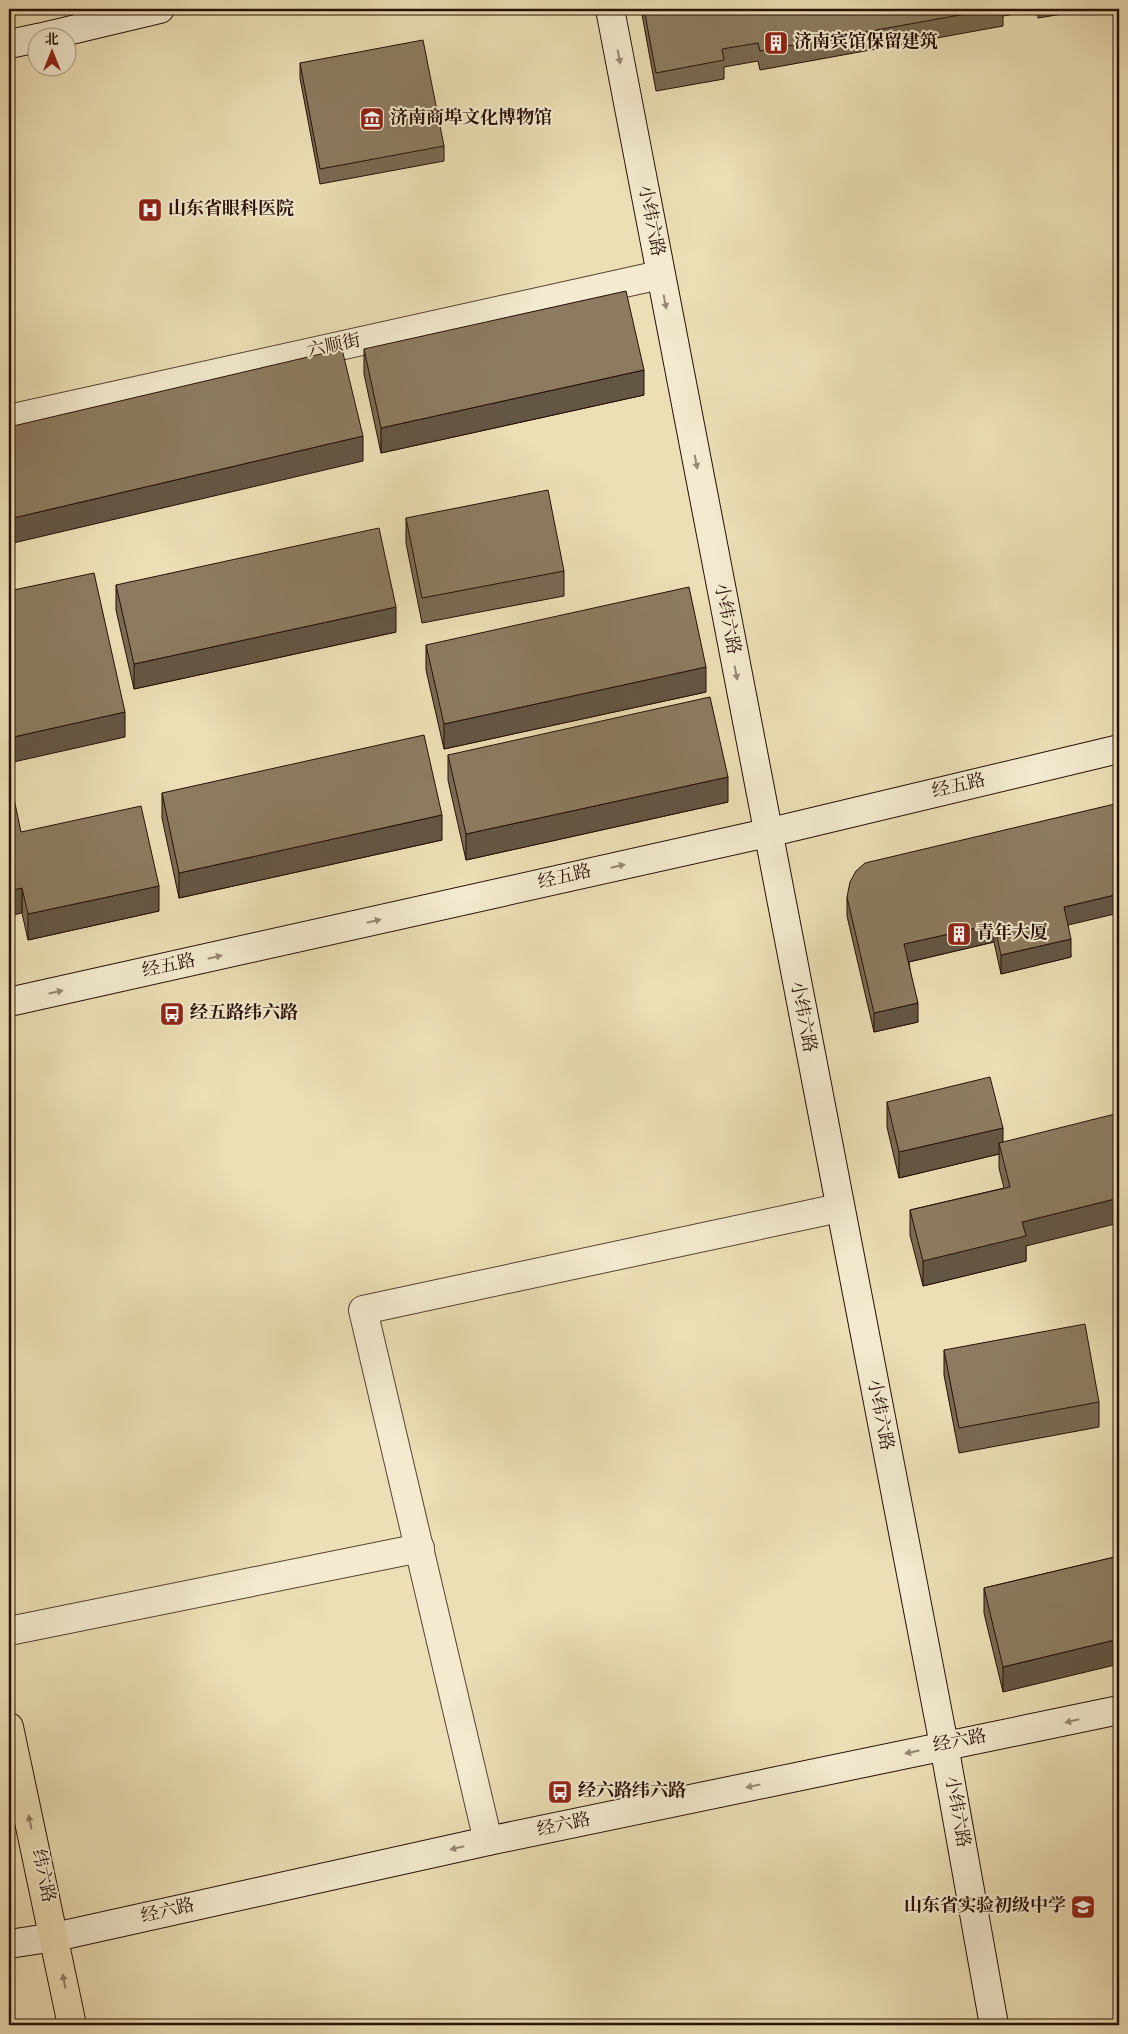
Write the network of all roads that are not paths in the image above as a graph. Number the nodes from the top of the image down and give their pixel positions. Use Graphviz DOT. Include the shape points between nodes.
graph roads {
  1 [pos="160,9"];
  2 [pos="610,9"];
  3 [pos="78,28"];
  4 [pos="28,40"];
  5 [pos="9,44"];
  6 [pos="660,275"];
  7 [pos="9,419"];
  8 [pos="1119,749"];
  9 [pos="767,833"];
  10 [pos="9,1002"];
  11 [pos="839,1208"];
  12 [pos="420,1548"];
  13 [pos="9,1632"];
  14 [pos="1119,1710"];
  15 [pos="9,1727"];
  16 [pos="944,1745"];
  17 [pos="488,1841"];
  18 [pos="55,1938"];
  19 [pos="9,1944"];
  20 [pos="72,2025"];
  21 [pos="994,2025"];
  1 -- 3 [label="street"];
  2 -- 6 [label="street, 小纬六路, one-way"];
  4 -- 5 [label="street"];
  6 -- 7 [label="street, 六顺街"];
  6 -- 9 [label="street, 小纬六路, one-way"];
  8 -- 9 [label="street, 经五路"];
  10 -- 9 [label="street, 经五路, one-way"];
  9 -- 11 [label="street, 小纬六路"];
  11 -- 12 [label="street" via="363,1310"];
  11 -- 16 [label="street, 小纬六路"];
  12 -- 13 [label="street"];
  12 -- 17 [label="street"];
  14 -- 16 [label="street, 经六路, one-way"];
  18 -- 15 [label="main road, 纬六路, one-way"];
  16 -- 17 [label="street, 经六路, one-way"];
  16 -- 21 [label="street, 小纬六路"];
  17 -- 18 [label="street, 经六路, one-way"];
  18 -- 19 [label="street, 经六路"];
  20 -- 18 [label="main road, 纬六路, one-way"];
}
